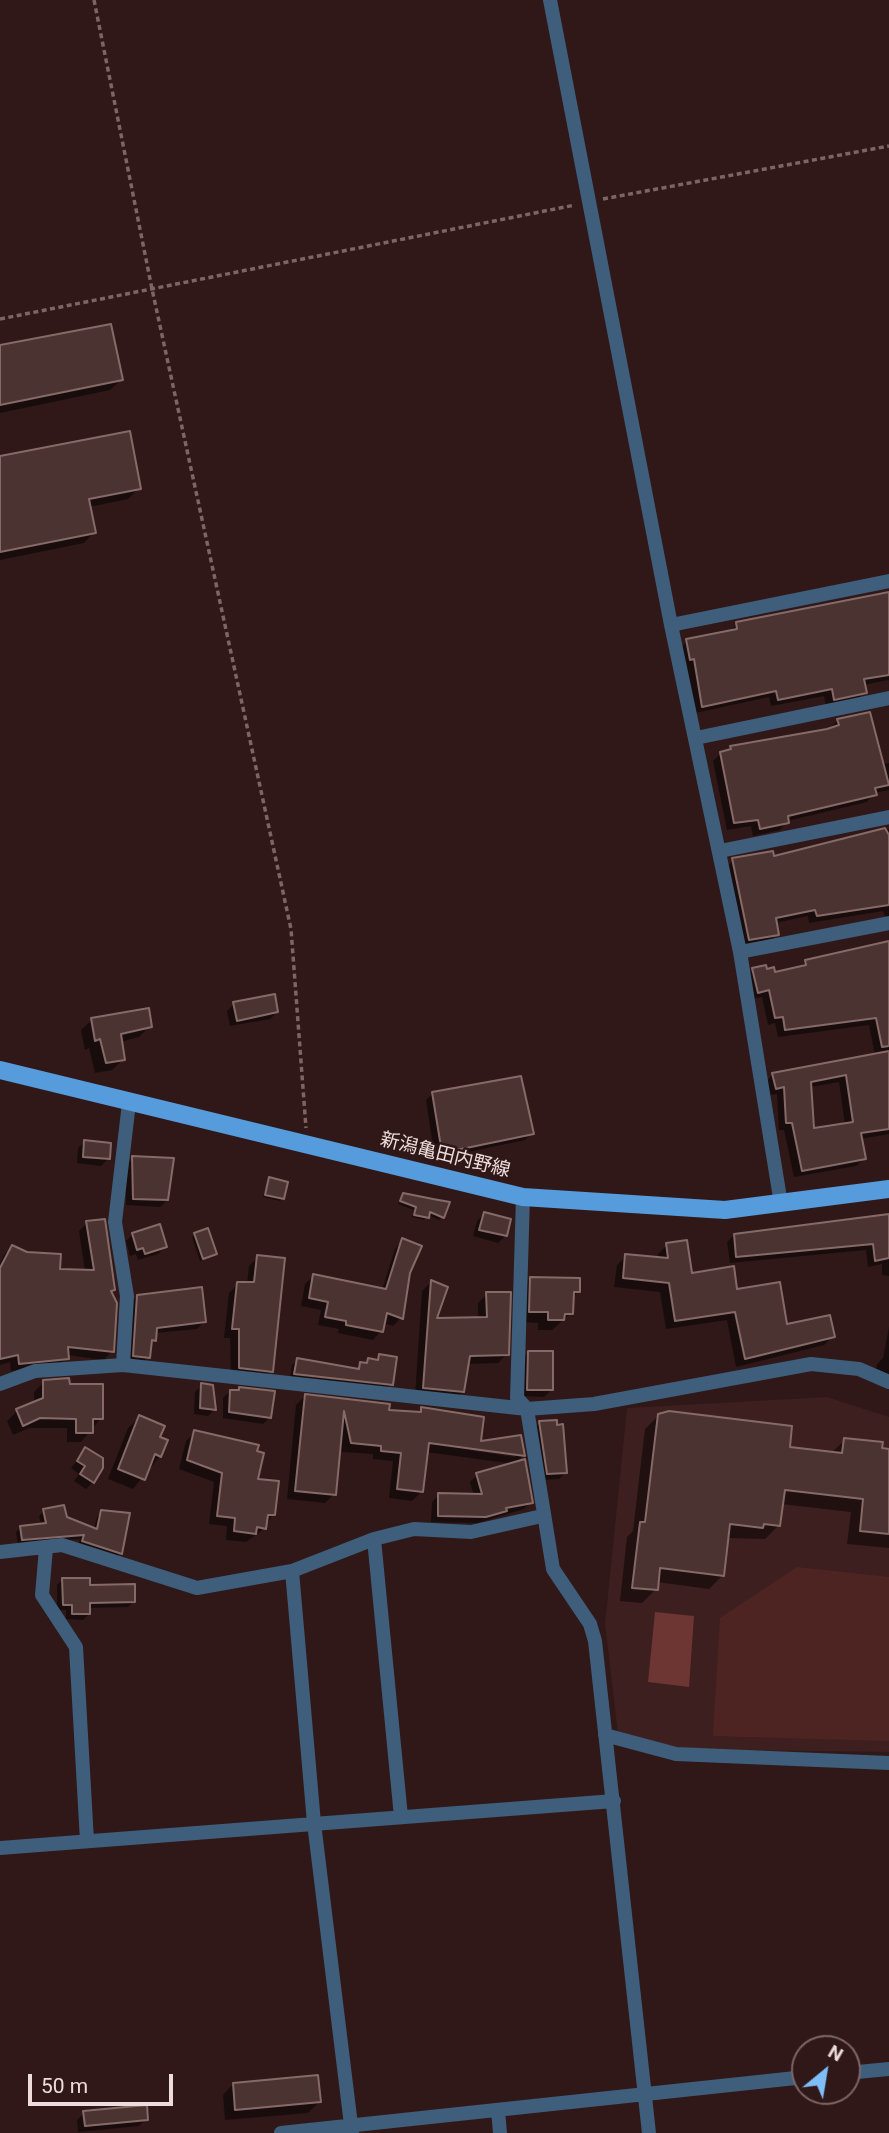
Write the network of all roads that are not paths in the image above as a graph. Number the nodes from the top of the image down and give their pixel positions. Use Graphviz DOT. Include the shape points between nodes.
graph roads {
  1 [pos="550,0"];
  2 [pos="889,582"];
  3 [pos="671,625"];
  4 [pos="889,698"];
  5 [pos="696,738"];
  6 [pos="889,817"];
  7 [pos="720,851"];
  8 [pos="889,923"];
  9 [pos="740,952"];
  10 [pos="0,1070"];
  11 [pos="129,1102"];
  12 [pos="889,1189"];
  13 [pos="523,1197"];
  14 [pos="781,1204"];
  15 [pos="123,1365"];
  16 [pos="889,1382"];
  17 [pos="0,1384"];
  18 [pos="527,1409"];
  19 [pos="542,1516"];
  20 [pos="374,1539"];
  21 [pos="46,1548"];
  22 [pos="0,1552"];
  23 [pos="292,1571"];
  24 [pos="605,1735"];
  25 [pos="889,1763"];
  26 [pos="614,1801"];
  27 [pos="401,1817"];
  28 [pos="314,1823"];
  29 [pos="87,1841"];
  30 [pos="0,1848"];
  31 [pos="889,2069"];
  32 [pos="861,2072"];
  33 [pos="791,2078"];
  34 [pos="646,2094"];
  35 [pos="498,2110"];
  36 [pos="352,2130"];
  37 [pos="281,2133"];
  38 [pos="500,2133"];
  39 [pos="649,2133"];
  1 -- 3 [label="street"];
  2 -- 3 [label="street"];
  3 -- 5 [label="street"];
  4 -- 5 [label="street"];
  5 -- 7 [label="street"];
  6 -- 7 [label="street"];
  7 -- 9 [label="street"];
  8 -- 9 [label="street"];
  9 -- 14 [label="street"];
  10 -- 11 [label="main road, 新潟亀田内野線"];
  11 -- 13 [label="main road, 新潟亀田内野線"];
  11 -- 15 [label="street" via="115,1222 127,1296"];
  12 -- 14 [label="main road, 新潟亀田内野線"];
  13 -- 14 [label="main road, 新潟亀田内野線" via="725,1210"];
  13 -- 18 [label="street" via="517,1398"];
  15 -- 17 [label="street" via="35,1371"];
  15 -- 18 [label="street"];
  16 -- 18 [label="street" via="859,1369 811,1364 594,1404"];
  18 -- 19 [label="street"];
  19 -- 20 [label="street" via="471,1532 414,1529"];
  19 -- 24 [label="street" via="553,1569 590,1624"];
  20 -- 23 [label="street"];
  20 -- 27 [label="street"];
  21 -- 22 [label="street"];
  21 -- 23 [label="street" via="62,1545 197,1588"];
  21 -- 29 [label="street" via="42,1595 76,1647"];
  23 -- 28 [label="street"];
  24 -- 25 [label="street" via="676,1754"];
  24 -- 26 [label="street"];
  26 -- 27 [label="street"];
  26 -- 34 [label="street"];
  27 -- 28 [label="street"];
  28 -- 29 [label="street"];
  28 -- 36 [label="street"];
  29 -- 30 [label="street"];
  31 -- 32 [label="street"];
  33 -- 34 [label="street"];
  34 -- 35 [label="street"];
  34 -- 39 [label="street"];
  35 -- 36 [label="street"];
  35 -- 38 [label="street"];
  36 -- 37 [label="street"];
}
